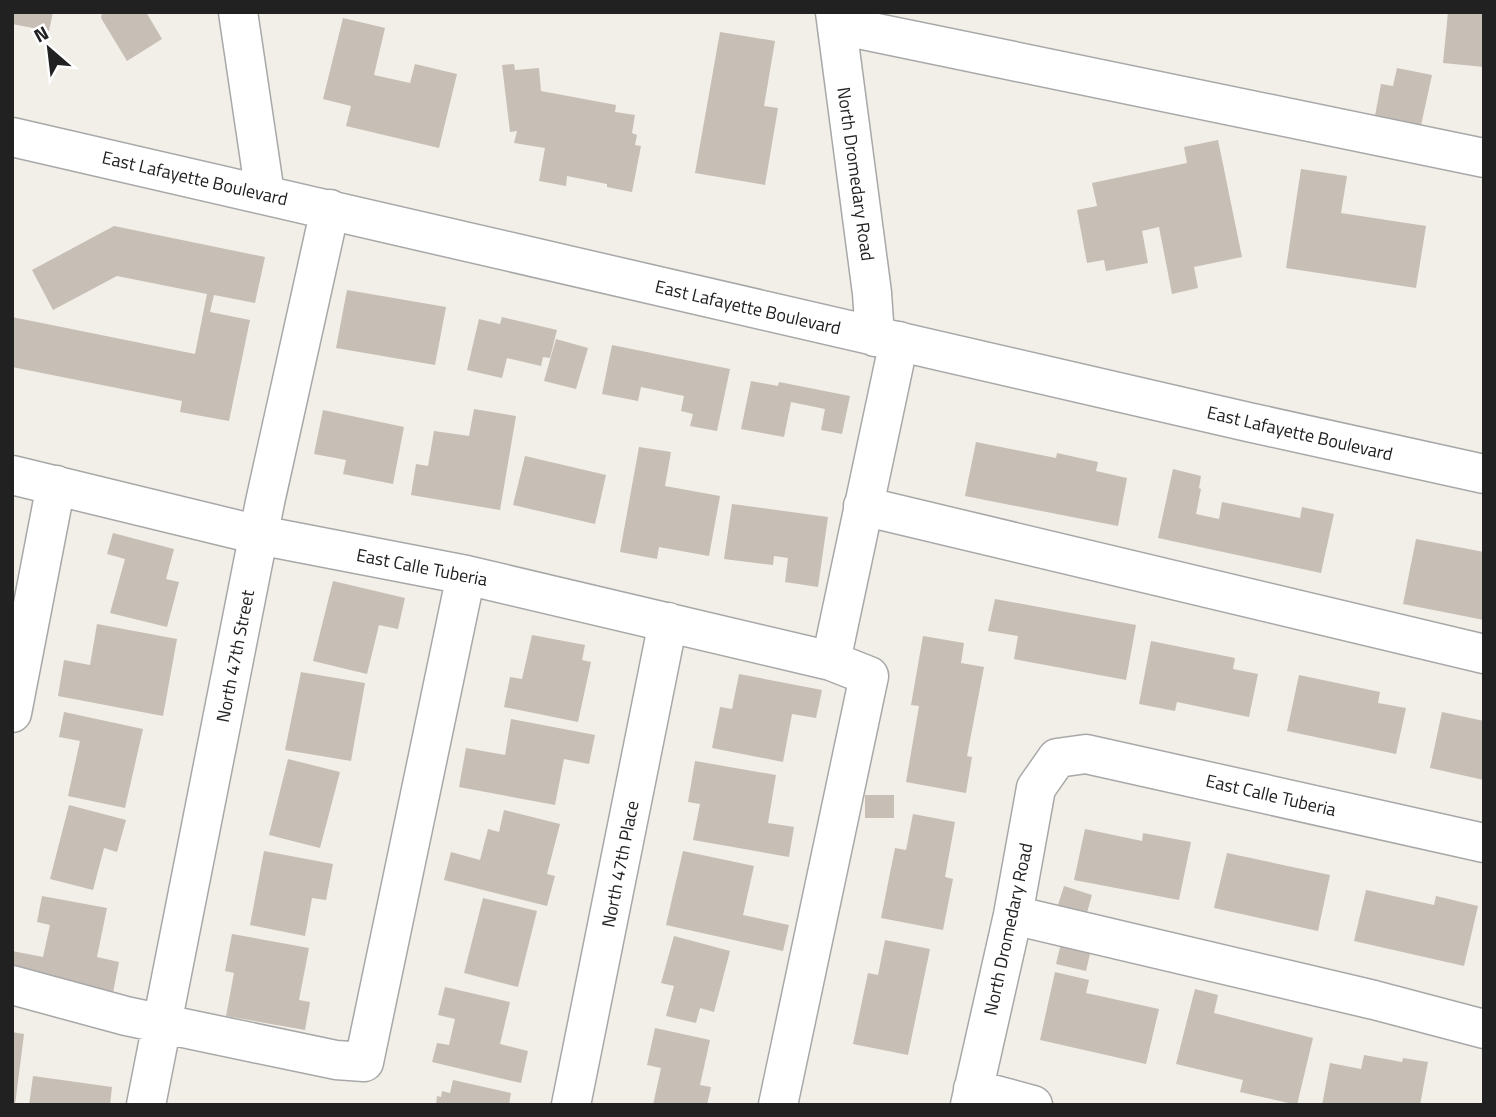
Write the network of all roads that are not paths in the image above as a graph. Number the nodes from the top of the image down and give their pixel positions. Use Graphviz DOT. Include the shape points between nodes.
graph roads {
  1 [pos="238,12"];
  2 [pos="836,20"];
  3 [pos="12,137"];
  4 [pos="1484,158"];
  5 [pos="265,194"];
  6 [pos="330,209"];
  7 [pos="887,339"];
  8 [pos="1484,474"];
  9 [pos="12,475"];
  10 [pos="56,485"];
  11 [pos="863,506"];
  12 [pos="259,535"];
  13 [pos="466,575"];
  14 [pos="668,622"];
  15 [pos="1484,654"];
  16 [pos="831,661"];
  17 [pos="12,713"];
  18 [pos="1057,758"];
  19 [pos="1484,843"];
  20 [pos="1013,915"];
  21 [pos="12,985"];
  22 [pos="161,1022"];
  23 [pos="1484,1029"];
  24 [pos="972,1097"];
  25 [pos="146,1105"];
  26 [pos="571,1105"];
  27 [pos="778,1105"];
  28 [pos="1032,1105"];
  1 -- 5 [label="street"];
  2 -- 4 [label="street" via="853,28"];
  2 -- 7 [label="street, North Dromedary Road" via="872,293"];
  3 -- 5 [label="street, East Lafayette Boulevard"];
  5 -- 6 [label="street, East Lafayette Boulevard"];
  6 -- 7 [label="street, East Lafayette Boulevard"];
  6 -- 12 [label="street, North 47th Street"];
  7 -- 8 [label="street, East Lafayette Boulevard"];
  7 -- 11 [label="street"];
  9 -- 10 [label="street, East Calle Tuberia"];
  10 -- 12 [label="street, East Calle Tuberia"];
  10 -- 17 [label="street"];
  11 -- 15 [label="street"];
  11 -- 16 [label="street"];
  12 -- 13 [label="street, East Calle Tuberia"];
  12 -- 22 [label="street, North 47th Street"];
  13 -- 14 [label="street, East Calle Tuberia"];
  13 -- 22 [label="street" via="364,1062"];
  14 -- 16 [label="street, East Calle Tuberia"];
  14 -- 26 [label="street, North 47th Place"];
  16 -- 27 [label="street, East Calle Tuberia" via="869,676"];
  18 -- 19 [label="street, East Calle Tuberia" via="1086,754"];
  18 -- 20 [label="street, North Dromedary Road" via="1036,788"];
  20 -- 23 [label="street"];
  20 -- 24 [label="street, North Dromedary Road"];
  21 -- 22 [label="street"];
  22 -- 25 [label="street, North 47th Street"];
  24 -- 28 [label="street"];
}
